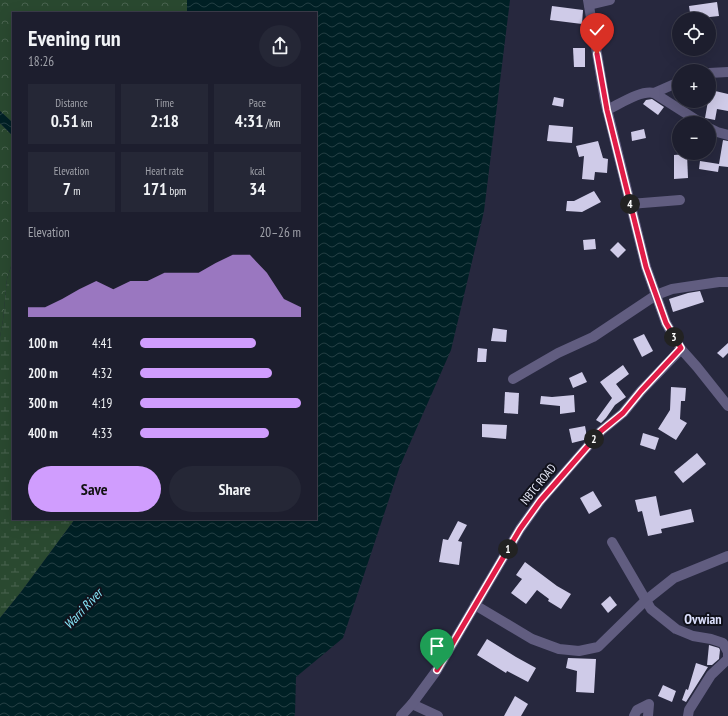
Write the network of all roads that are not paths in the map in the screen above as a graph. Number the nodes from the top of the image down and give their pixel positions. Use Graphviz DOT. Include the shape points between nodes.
graph roads {
  1 [pos="610,0"];
  2 [pos="588,3"];
  3 [pos="728,72"];
  4 [pos="716,73"];
  5 [pos="672,85"];
  6 [pos="654,93"];
  7 [pos="607,110"];
  8 [pos="689,116"];
  9 [pos="716,132"];
  10 [pos="728,135"];
  11 [pos="680,200"];
  12 [pos="630,204"];
  13 [pos="728,282"];
  14 [pos="656,296"];
  15 [pos="681,348"];
  16 [pos="513,379"];
  17 [pos="728,406"];
  18 [pos="612,542"];
  19 [pos="728,556"];
  20 [pos="645,601"];
  21 [pos="476,605"];
  22 [pos="728,659"];
  23 [pos="412,704"];
  24 [pos="401,716"];
  25 [pos="438,716"];
  26 [pos="634,716"];
  27 [pos="648,716"];
  28 [pos="688,716"];
  1 -- 2 [label="street"];
  2 -- 7 [label="street"];
  3 -- 4 [label="street"];
  5 -- 6 [label="street"];
  6 -- 7 [label="street" via="646,92"];
  6 -- 8 [label="street"];
  7 -- 12 [label="street"];
  9 -- 10 [label="street"];
  11 -- 12 [label="street"];
  12 -- 14 [label="street"];
  13 -- 14 [label="street" via="672,289"];
  14 -- 15 [label="street" via="666,323"];
  14 -- 16 [label="street" via="593,337 558,353"];
  15 -- 17 [label="street"];
  15 -- 21 [label="street, NBTC ROAD" via="623,413 601,431 540,501 520,529"];
  18 -- 20 [label="street"];
  19 -- 20 [label="street" via="674,578"];
  20 -- 21 [label="street" via="598,647 579,651 559,649 532,639"];
  20 -- 22 [label="street" via="676,630 723,643 728,652"];
  21 -- 23 [label="street, NBTC ROAD" via="437,670"];
  22 -- 28 [label="street" via="711,675 689,710"];
  23 -- 24 [label="street, NBTC ROAD"];
  23 -- 25 [label="street"];
  26 -- 27 [label="street" via="637,710 649,704"];
}
